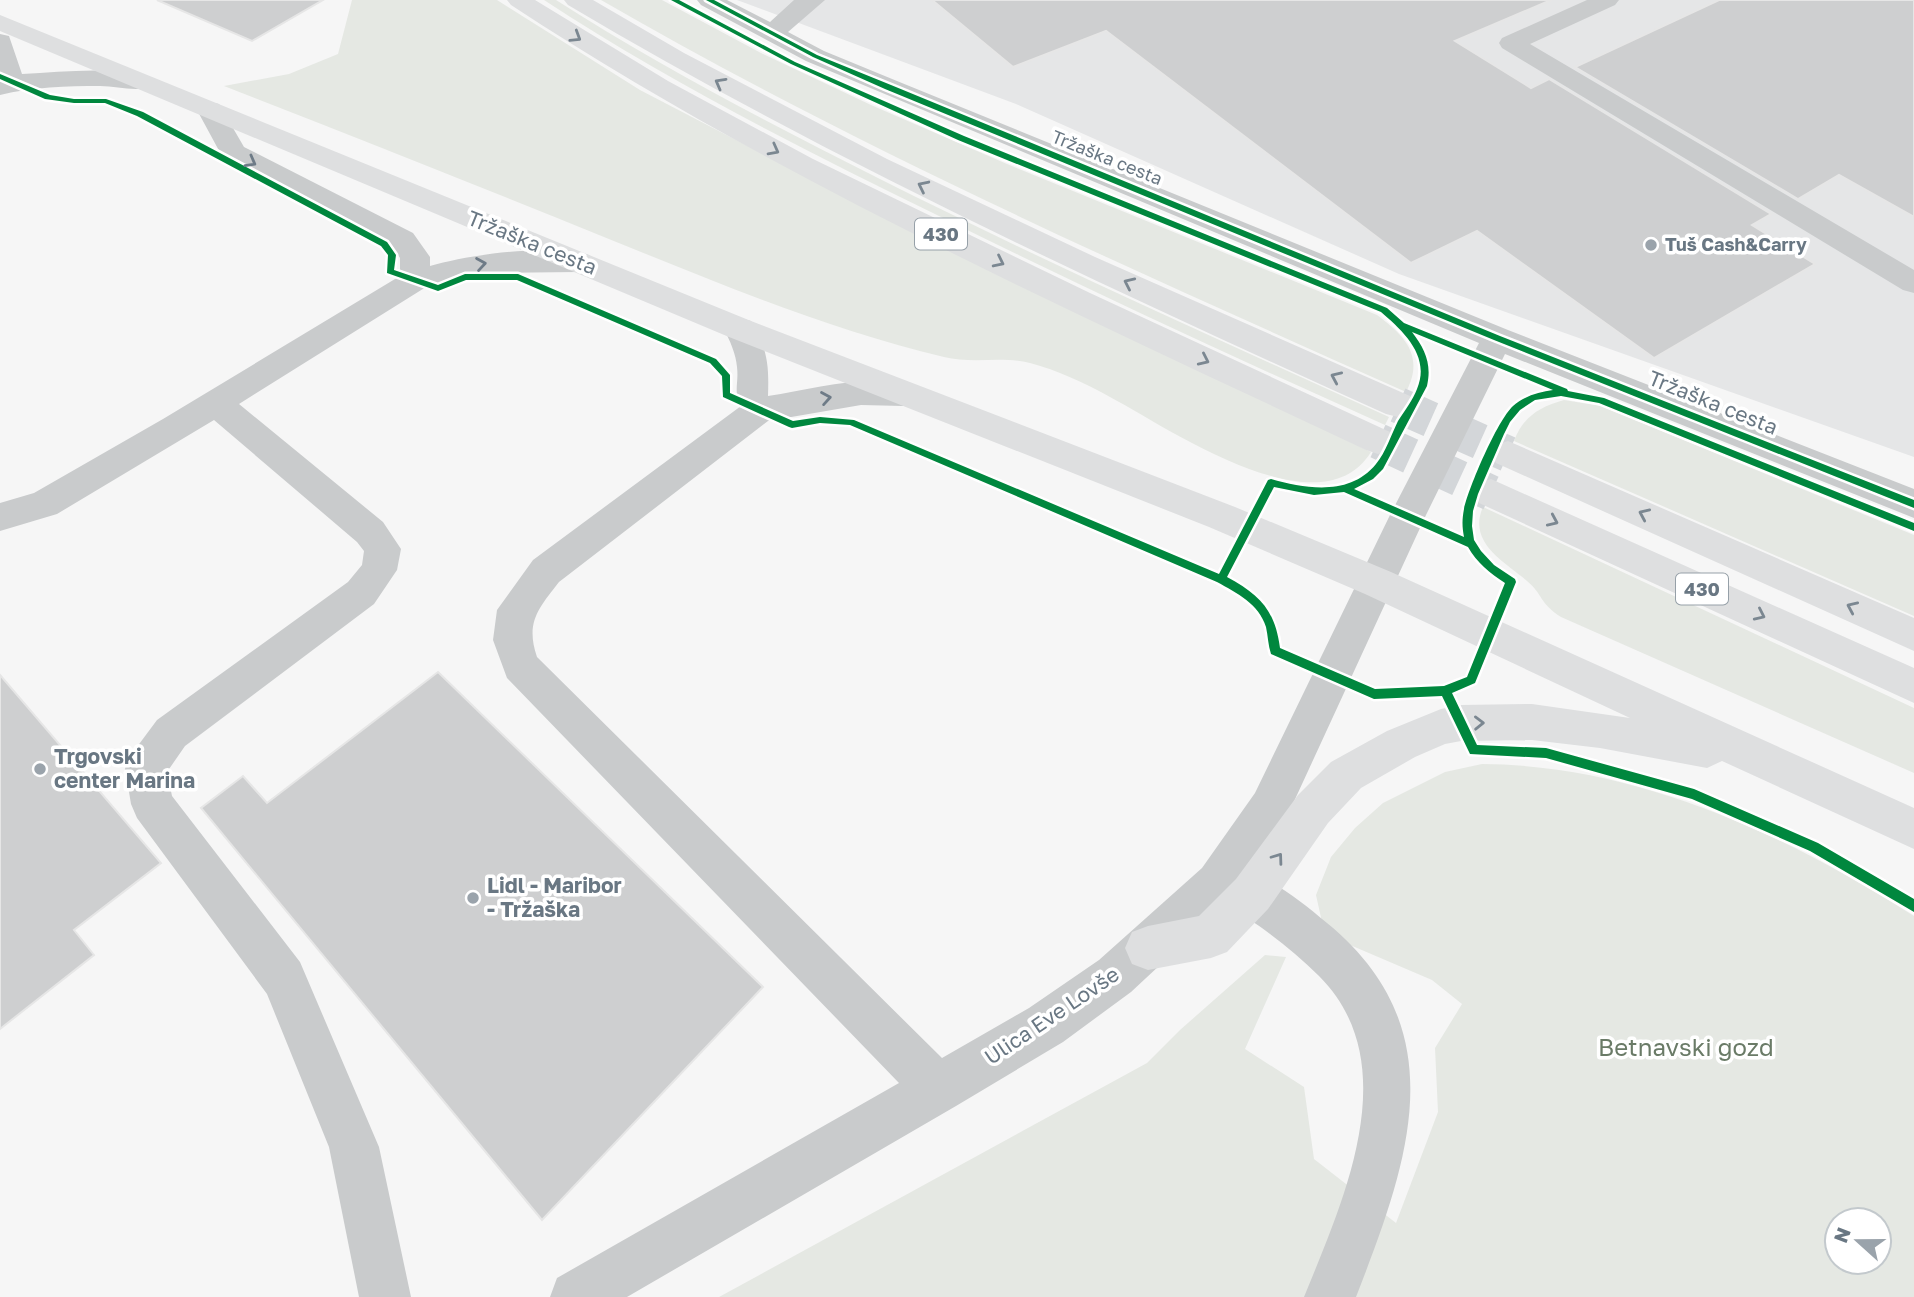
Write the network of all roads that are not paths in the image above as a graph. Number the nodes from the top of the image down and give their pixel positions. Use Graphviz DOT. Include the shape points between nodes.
graph roads {
  1 [pos="519,0"];
  2 [pos="576,0"];
  3 [pos="709,0"];
  4 [pos="813,0"];
  5 [pos="1607,0"];
  6 [pos="0,22"];
  7 [pos="773,33"];
  8 [pos="0,41"];
  9 [pos="141,82"];
  10 [pos="6,85"];
  11 [pos="210,110"];
  12 [pos="578,262"];
  13 [pos="1906,269"];
  14 [pos="415,280"];
  15 [pos="740,329"];
  16 [pos="1497,338"];
  17 [pos="903,394"];
  18 [pos="216,403"];
  19 [pos="1398,405"];
  20 [pos="759,410"];
  21 [pos="1378,441"];
  22 [pos="1508,454"];
  23 [pos="1491,493"];
  24 [pos="1914,504"];
  25 [pos="0,517"];
  26 [pos="1378,583"];
  27 [pos="1914,635"];
  28 [pos="1914,686"];
  29 [pos="1762,760"];
  30 [pos="1914,829"];
  31 [pos="1252,894"];
  32 [pos="1149,948"];
  33 [pos="939,1088"];
  34 [pos="385,1297"];
  35 [pos="576,1297"];
  36 [pos="1331,1297"];
  1 -- 21 [label="main road, 430, one-way" via="644,78 790,159"];
  19 -- 2 [label="main road, 430, one-way" via="905,178 729,88"];
  3 -- 7 [label="street, Tržaška cesta"];
  4 -- 7 [label="street" via="800,6"];
  5 -- 13 [label="street" via="1511,43"];
  6 -- 9 [label="main road, Tržaška cesta"];
  7 -- 16 [label="street, Tržaška cesta" via="888,87"];
  8 -- 10 [label="street"];
  9 -- 10 [label="street" via="103,78"];
  9 -- 11 [label="main road, Tržaška cesta"];
  11 -- 12 [label="main road, Tržaška cesta"];
  11 -- 14 [label="street, one-way" via="233,152 403,240 415,257"];
  14 -- 12 [label="street, one-way" via="492,262"];
  12 -- 15 [label="main road, Tržaška cesta"];
  14 -- 18 [label="street"];
  15 -- 17 [label="main road, Tržaška cesta"];
  15 -- 20 [label="street" via="754,359 751,395"];
  16 -- 24 [label="street, Tržaška cesta"];
  16 -- 26 [label="street"];
  20 -- 17 [label="street, one-way" via="861,393"];
  17 -- 26 [label="main road, Tržaška cesta" via="1222,517"];
  18 -- 25 [label="street" via="45,504"];
  18 -- 34 [label="street" via="370,532 383,548 379,570 361,593 171,733 146,768 152,804 284,978 354,1147"];
  20 -- 33 [label="street" via="546,571 516,610 512,640 521,666"];
  27 -- 22 [label="main road, 430, one-way"];
  23 -- 28 [label="main road, 430, one-way"];
  26 -- 29 [label="main road, Tržaška cesta"];
  26 -- 32 [label="street, Ulica Eve Lovše" via="1269,807 1217,883"];
  29 -- 30 [label="main road, Tržaška cesta"];
  31 -- 29 [label="main road, one-way" via="1313,810 1346,775 1441,727 1532,722"];
  31 -- 32 [label="main road" via="1211,936"];
  31 -- 36 [label="street" via="1285,917 1351,977 1375,1021 1388,1072 1376,1156 1352,1243"];
  32 -- 33 [label="street, Ulica Eve Lovše" via="1046,1025"];
  33 -- 35 [label="street, Ulica Eve Lovše"];
}
